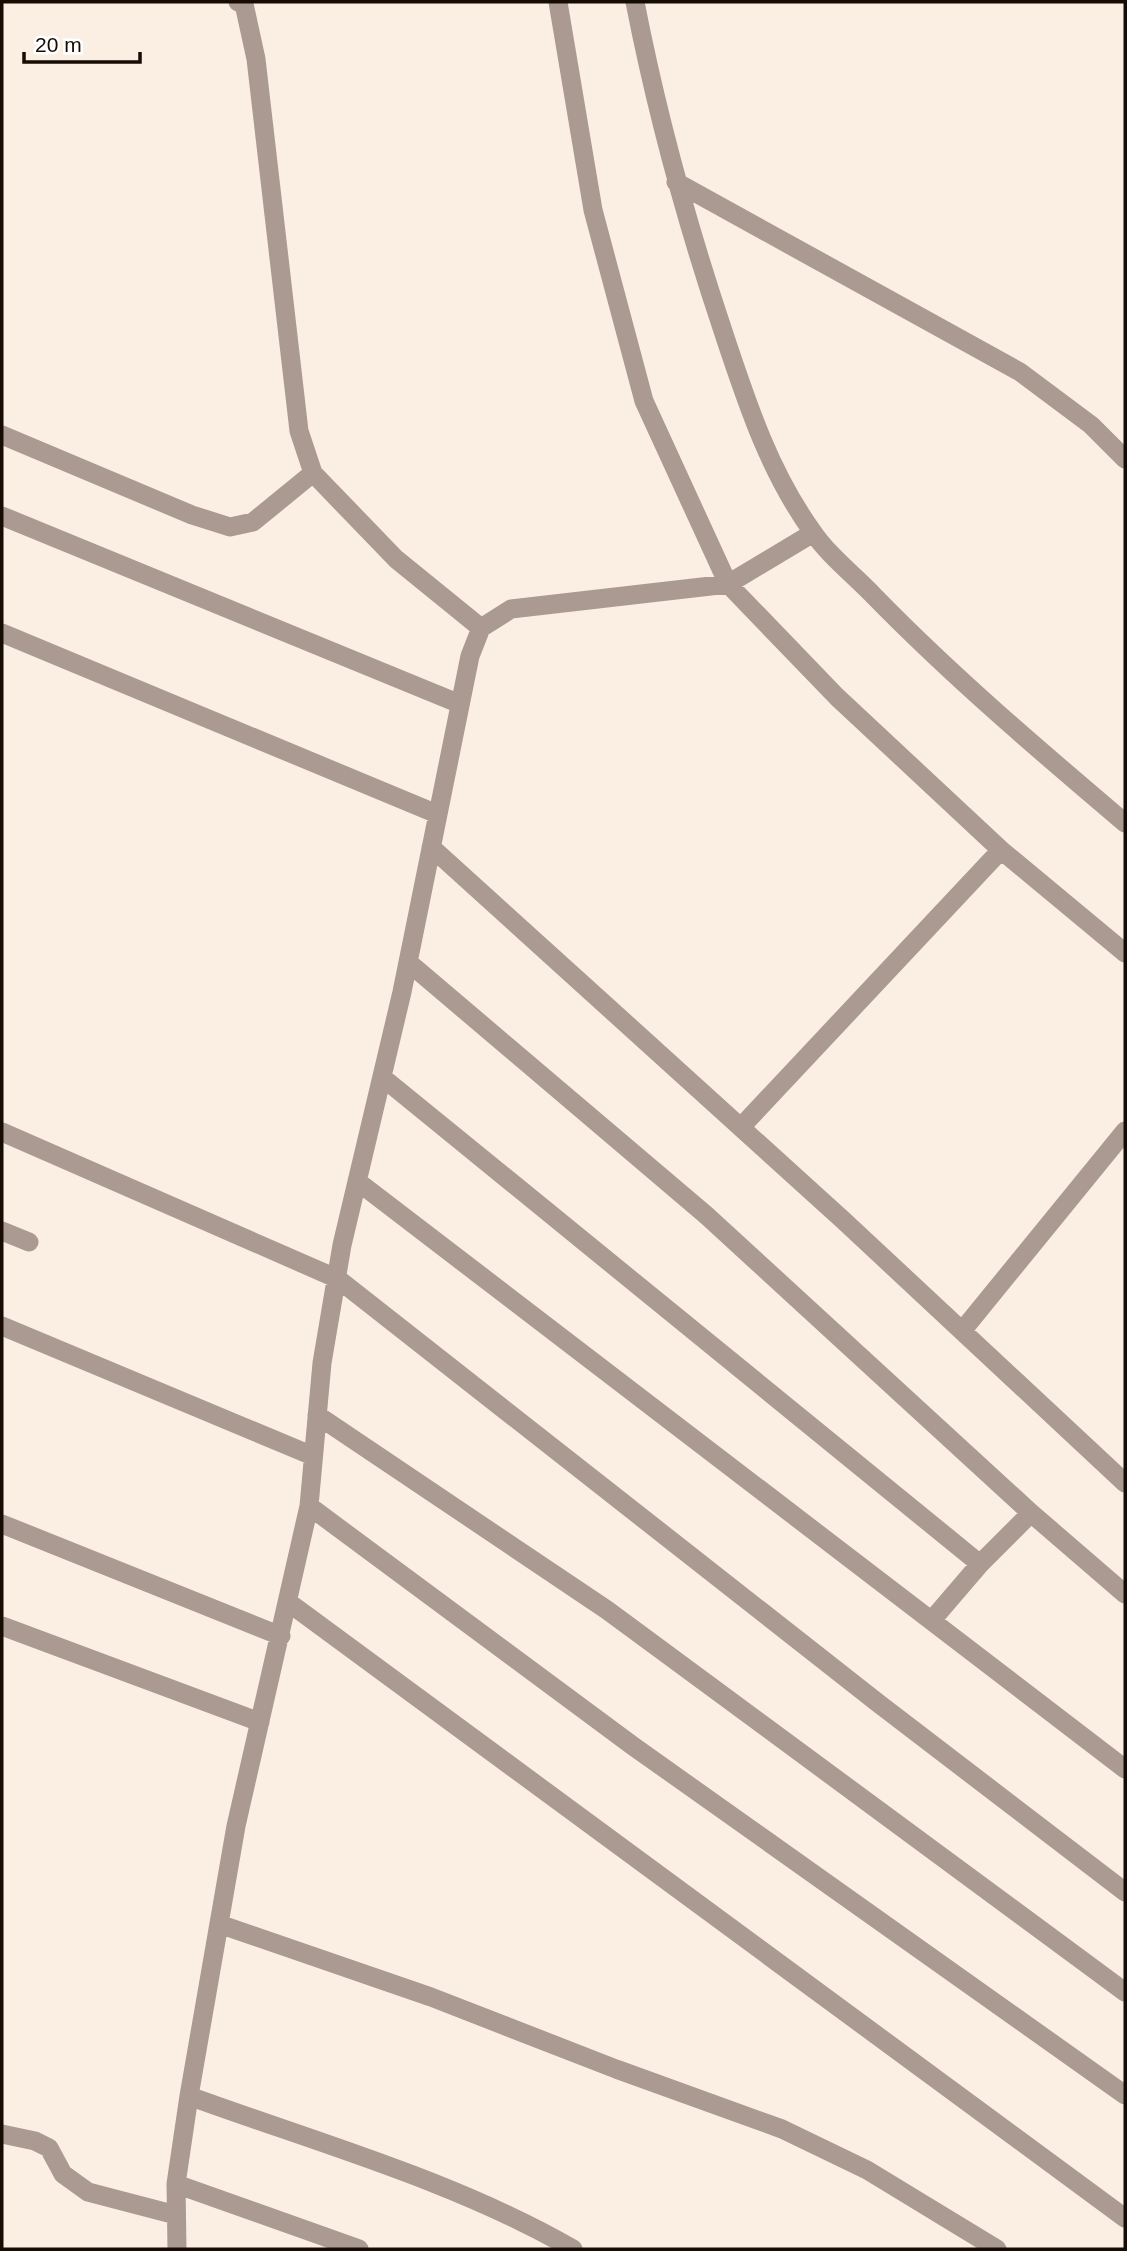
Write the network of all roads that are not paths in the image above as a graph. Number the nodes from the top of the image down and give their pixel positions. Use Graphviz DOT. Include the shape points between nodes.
graph roads {
  1 [pos="242,2"];
  2 [pos="558,2"];
  3 [pos="635,2"];
  4 [pos="676,182"];
  5 [pos="2,435"];
  6 [pos="1125,459"];
  7 [pos="313,473"];
  8 [pos="2,516"];
  9 [pos="813,533"];
  10 [pos="728,584"];
  11 [pos="481,628"];
  12 [pos="2,633"];
  13 [pos="460,704"];
  14 [pos="437,814"];
  15 [pos="1124,820"];
  16 [pos="431,847"];
  17 [pos="1001,850"];
  18 [pos="1125,953"];
  19 [pos="408,962"];
  20 [pos="382,1077"];
  21 [pos="741,1127"];
  22 [pos="1125,1131"];
  23 [pos="2,1132"];
  24 [pos="357,1181"];
  25 [pos="2,1231"];
  26 [pos="29,1242"];
  27 [pos="338,1279"];
  28 [pos="2,1326"];
  29 [pos="962,1331"];
  30 [pos="317,1415"];
  31 [pos="313,1456"];
  32 [pos="1125,1483"];
  33 [pos="309,1506"];
  34 [pos="1031,1513"];
  35 [pos="2,1524"];
  36 [pos="980,1564"];
  37 [pos="1125,1594"];
  38 [pos="289,1602"];
  39 [pos="932,1620"];
  40 [pos="2,1626"];
  41 [pos="281,1636"];
  42 [pos="260,1722"];
  43 [pos="1125,1769"];
  44 [pos="1125,1892"];
  45 [pos="219,1924"];
  46 [pos="1125,1992"];
  47 [pos="1125,2095"];
  48 [pos="189,2096"];
  49 [pos="2,2134"];
  50 [pos="176,2184"];
  51 [pos="176,2215"];
  52 [pos="1125,2218"];
  53 [pos="177,2249"];
  54 [pos="359,2249"];
  55 [pos="573,2249"];
  56 [pos="997,2249"];
  1 -- 7 [label="street" via="256,59 299,431"];
  2 -- 10 [label="street" via="593,210 644,401"];
  3 -- 4 [label="street"];
  4 -- 6 [label="street" via="1020,372 1091,425"];
  4 -- 9 [label="street" via="752,420 785,490"];
  5 -- 7 [label="street" via="192,516 230,527 253,522"];
  7 -- 11 [label="street" via="396,559"];
  8 -- 13 [label="street"];
  9 -- 10 [label="street"];
  9 -- 15 [label="street" via="900,623 1024,737"];
  10 -- 11 [label="street" via="511,609"];
  10 -- 17 [label="street" via="837,697"];
  11 -- 13 [label="street"];
  12 -- 14 [label="street"];
  13 -- 14 [label="street"];
  14 -- 16 [label="street"];
  16 -- 19 [label="street"];
  16 -- 21 [label="street"];
  17 -- 18 [label="street"];
  17 -- 21 [label="street"];
  19 -- 20 [label="street"];
  19 -- 34 [label="street" via="706,1215"];
  20 -- 24 [label="street"];
  20 -- 36 [label="street"];
  21 -- 29 [label="street"];
  22 -- 29 [label="street"];
  23 -- 27 [label="street"];
  24 -- 27 [label="street"];
  24 -- 39 [label="street"];
  25 -- 26 [label="street"];
  27 -- 30 [label="street"];
  27 -- 44 [label="street"];
  28 -- 31 [label="street"];
  29 -- 32 [label="street"];
  30 -- 31 [label="street"];
  30 -- 46 [label="street" via="607,1610"];
  31 -- 33 [label="street"];
  33 -- 38 [label="street"];
  33 -- 47 [label="street" via="644,1754"];
  34 -- 36 [label="street"];
  34 -- 37 [label="street"];
  35 -- 41 [label="street"];
  36 -- 39 [label="street"];
  38 -- 41 [label="street"];
  38 -- 52 [label="street"];
  39 -- 43 [label="street"];
  40 -- 42 [label="street"];
  41 -- 42 [label="street"];
  42 -- 45 [label="street"];
  45 -- 48 [label="street"];
  45 -- 56 [label="street" via="431,1997 782,2129 867,2170"];
  48 -- 50 [label="street"];
  48 -- 55 [label="street" via="455,2192"];
  49 -- 51 [label="street" via="49,2148 63,2174 88,2192"];
  50 -- 51 [label="street"];
  50 -- 54 [label="street"];
  51 -- 53 [label="street"];
}
